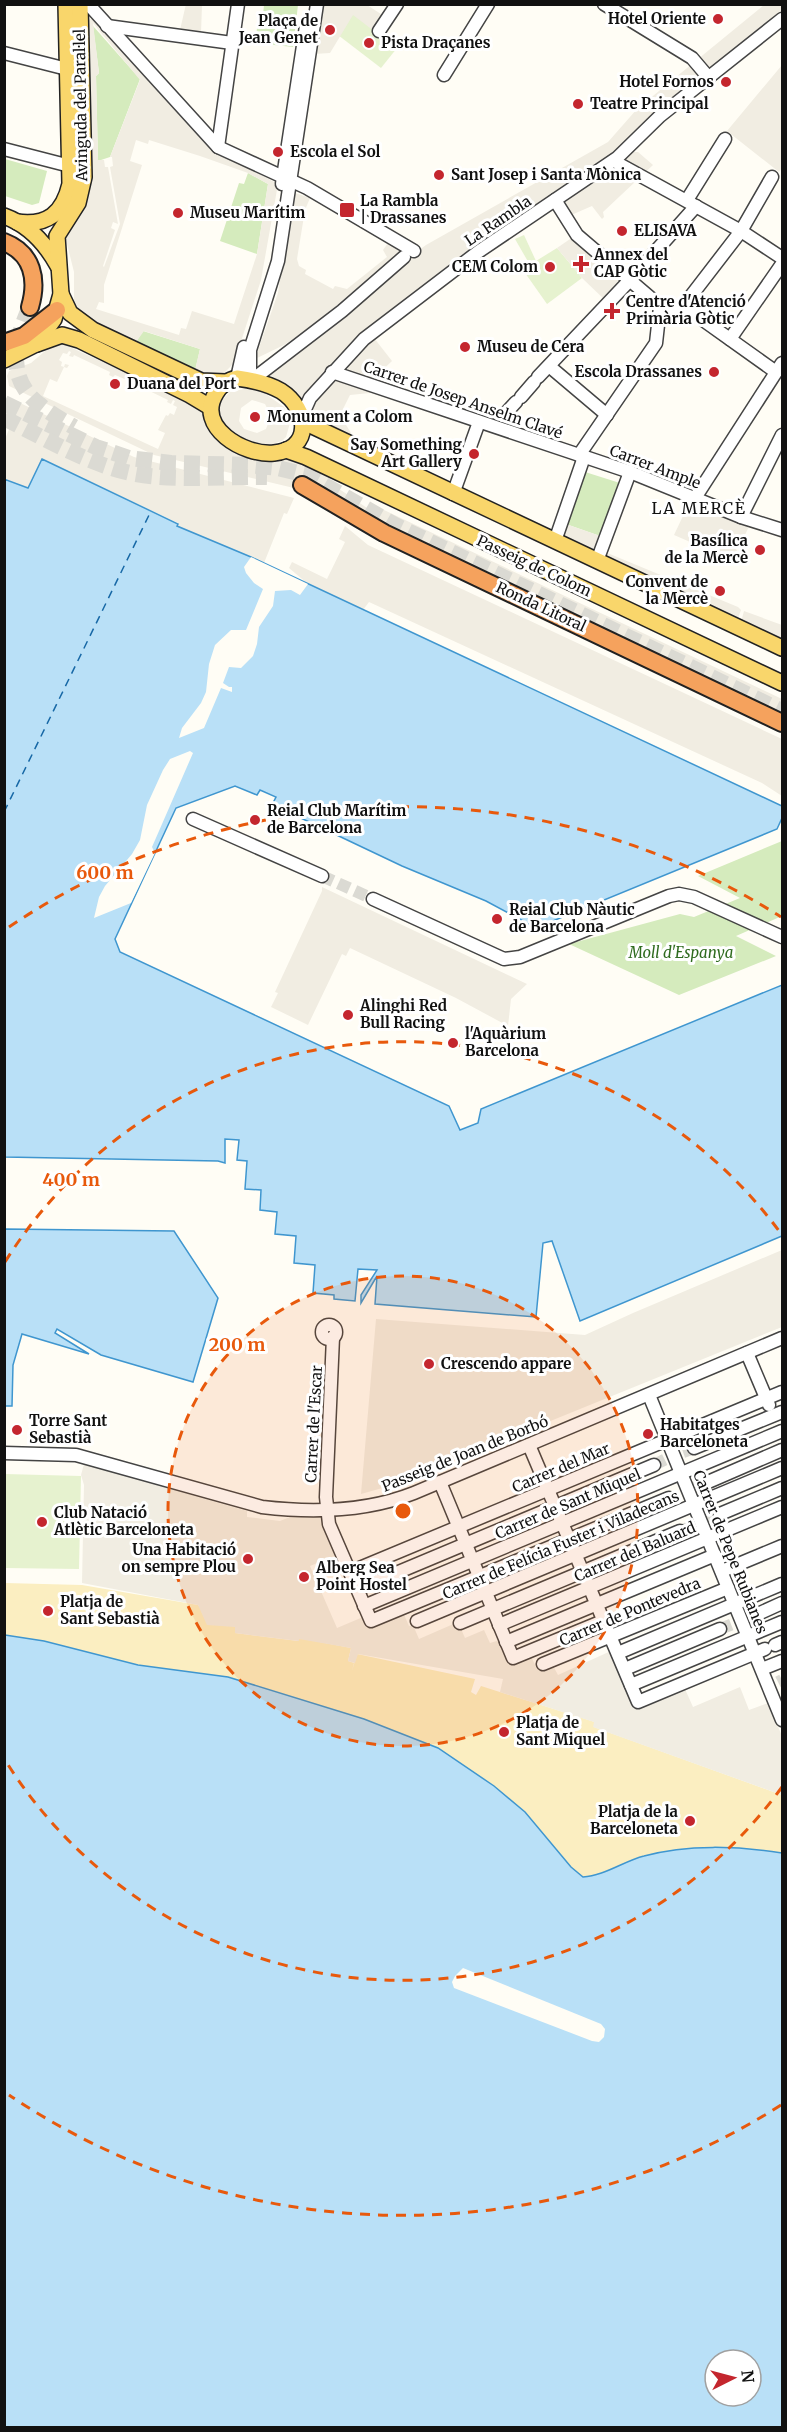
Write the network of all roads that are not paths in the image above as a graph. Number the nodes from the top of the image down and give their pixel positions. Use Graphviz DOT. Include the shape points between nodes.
graph roads {
  1 [pos="66,4"];
  2 [pos="80,4"];
  3 [pos="88,4"];
  4 [pos="238,4"];
  5 [pos="309,4"];
  6 [pos="318,4"];
  7 [pos="397,4"];
  8 [pos="488,4"];
  9 [pos="604,4"];
  10 [pos="783,19"];
  11 [pos="107,26"];
  12 [pos="379,31"];
  13 [pos="232,43"];
  14 [pos="4,53"];
  15 [pos="67,69"];
  16 [pos="444,75"];
  17 [pos="709,78"];
  18 [pos="725,139"];
  19 [pos="218,147"];
  20 [pos="4,149"];
  21 [pos="615,159"];
  22 [pos="70,166"];
  23 [pos="772,177"];
  24 [pos="287,179"];
  25 [pos="555,200"];
  26 [pos="691,203"];
  27 [pos="11,219"];
  28 [pos="741,231"];
  29 [pos="4,242"];
  30 [pos="783,258"];
  31 [pos="783,264"];
  32 [pos="60,270"];
  33 [pos="629,281"];
  34 [pos="59,302"];
  35 [pos="682,305"];
  36 [pos="30,307"];
  37 [pos="660,307"];
  38 [pos="730,339"];
  39 [pos="4,343"];
  40 [pos="36,344"];
  41 [pos="4,360"];
  42 [pos="549,366"];
  43 [pos="779,368"];
  44 [pos="332,372"];
  45 [pos="241,380"];
  46 [pos="210,407"];
  47 [pos="607,415"];
  48 [pos="303,419"];
  49 [pos="479,422"];
  50 [pos="498,422"];
  51 [pos="783,435"];
  52 [pos="286,450"];
  53 [pos="581,456"];
  54 [pos="630,472"];
  55 [pos="302,485"];
  56 [pos="453,494"];
  57 [pos="695,498"];
  58 [pos="741,517"];
  59 [pos="783,530"];
  60 [pos="555,541"];
  61 [pos="597,561"];
  62 [pos="783,648"];
  63 [pos="783,683"];
  64 [pos="783,723"];
  65 [pos="193,819"];
  66 [pos="322,876"];
  67 [pos="373,899"];
  68 [pos="783,937"];
  69 [pos="333,1337"];
  70 [pos="783,1338"];
  71 [pos="747,1353"];
  72 [pos="783,1392"];
  73 [pos="649,1395"];
  74 [pos="766,1399"];
  75 [pos="778,1414"];
  76 [pos="782,1434"];
  77 [pos="668,1440"];
  78 [pos="528,1445"];
  79 [pos="783,1450"];
  80 [pos="4,1453"];
  81 [pos="679,1454"];
  82 [pos="654,1465"];
  83 [pos="783,1468"];
  84 [pos="681,1473"];
  85 [pos="440,1482"];
  86 [pos="708,1482"];
  87 [pos="783,1488"];
  88 [pos="549,1490"];
  89 [pos="682,1492"];
  90 [pos="556,1506"];
  91 [pos="694,1506"];
  92 [pos="783,1507"];
  93 [pos="328,1511"];
  94 [pos="706,1520"];
  95 [pos="563,1523"];
  96 [pos="459,1527"];
  97 [pos="680,1531"];
  98 [pos="708,1538"];
  99 [pos="570,1539"];
  100 [pos="466,1543"];
  101 [pos="783,1546"];
  102 [pos="577,1555"];
  103 [pos="715,1555"];
  104 [pos="473,1560"];
  105 [pos="583,1571"];
  106 [pos="722,1571"];
  107 [pos="350,1572"];
  108 [pos="479,1576"];
  109 [pos="783,1584"];
  110 [pos="590,1587"];
  111 [pos="728,1588"];
  112 [pos="358,1589"];
  113 [pos="485,1593"];
  114 [pos="783,1603"];
  115 [pos="597,1604"];
  116 [pos="735,1604"];
  117 [pos="364,1606"];
  118 [pos="492,1609"];
  119 [pos="746,1618"];
  120 [pos="417,1621"];
  121 [pos="783,1622"];
  122 [pos="460,1623"];
  123 [pos="598,1623"];
  124 [pos="499,1625"];
  125 [pos="720,1629"];
  126 [pos="748,1636"];
  127 [pos="611,1637"];
  128 [pos="506,1642"];
  129 [pos="769,1647"];
  130 [pos="618,1653"];
  131 [pos="783,1660"];
  132 [pos="543,1664"];
  133 [pos="625,1669"];
  134 [pos="762,1669"];
  135 [pos="631,1685"];
  136 [pos="779,1701"];
  137 [pos="783,1720"];
  1 -- 15 [label="main road, Avinguda del Paral·lel"];
  2 -- 32 [label="main road, Avinguda del Paral·lel" via="84,177 78,203 57,236"];
  3 -- 11 [label="street"];
  4 -- 13 [label="street"];
  5 -- 24 [label="street"];
  6 -- 24 [label="street"];
  7 -- 12 [label="street"];
  8 -- 16 [label="street"];
  9 -- 17 [label="street" via="692,58"];
  10 -- 17 [label="street, La Rambla"];
  11 -- 13 [label="street"];
  11 -- 19 [label="street"];
  13 -- 19 [label="street"];
  14 -- 15 [label="street"];
  15 -- 22 [label="main road, Avinguda del Paral·lel"];
  17 -- 21 [label="street, La Rambla" via="660,116"];
  18 -- 26 [label="street"];
  19 -- 24 [label="street"];
  20 -- 22 [label="street"];
  21 -- 25 [label="street, La Rambla"];
  21 -- 26 [label="street"];
  22 -- 27 [label="main road, Avinguda del Paral·lel" via="68,191 58,211 39,222"];
  23 -- 28 [label="street"];
  24 -- 45 [label="street" via="269,266 244,348"];
  24 -- 45 [label="street" via="394,237 409,254 342,311"];
  25 -- 33 [label="street" via="577,236"];
  25 -- 44 [label="street, La Rambla" via="412,301 364,339"];
  26 -- 28 [label="street"];
  26 -- 33 [label="street"];
  27 -- 32 [label="main road" via="40,241"];
  28 -- 30 [label="street"];
  28 -- 35 [label="street"];
  29 -- 36 [label="highway" via="21,252 32,270 34,289"];
  31 -- 38 [label="street"];
  32 -- 34 [label="main road, Avinguda del Paral·lel"];
  33 -- 37 [label="street"];
  33 -- 42 [label="street"];
  34 -- 39 [label="highway" via="24,336"];
  34 -- 40 [label="main road" via="54,319"];
  34 -- 45 [label="main road" via="93,330 201,381"];
  35 -- 37 [label="street" via="674,318"];
  35 -- 38 [label="street"];
  37 -- 47 [label="street" via="656,343"];
  38 -- 43 [label="street"];
  40 -- 41 [label="main road"];
  40 -- 46 [label="main road" via="62,335 79,340"];
  42 -- 47 [label="street"];
  42 -- 50 [label="street"];
  43 -- 57 [label="street"];
  44 -- 48 [label="street, La Rambla" via="310,398"];
  44 -- 49 [label="street, Carrer de Josep Anselm Clavé"];
  45 -- 46 [label="main road" via="215,395"];
  45 -- 48 [label="main road" via="282,392"];
  46 -- 52 [label="main road" via="223,434 239,447 261,453"];
  47 -- 53 [label="street"];
  48 -- 52 [label="main road" via="300,438"];
  48 -- 56 [label="main road, Passeig de Colom"];
  49 -- 50 [label="street, Carrer de Josep Anselm Clavé"];
  49 -- 56 [label="street"];
  50 -- 53 [label="street, Carrer de Josep Anselm Clavé"];
  51 -- 58 [label="street"];
  52 -- 63 [label="main road, Passeig de Colom"];
  53 -- 54 [label="street, Carrer Ample"];
  53 -- 60 [label="street"];
  54 -- 57 [label="street, Carrer Ample"];
  54 -- 61 [label="street"];
  55 -- 64 [label="highway, Ronda Litoral" via="384,533"];
  56 -- 60 [label="main road, Passeig de Colom"];
  57 -- 58 [label="street, Carrer Ample"];
  58 -- 59 [label="street, Carrer Ample"];
  60 -- 61 [label="main road, Passeig de Colom"];
  61 -- 62 [label="main road, Passeig de Colom"];
  65 -- 66 [label="street"];
  67 -- 68 [label="street" via="504,959 520,957 679,894"];
  69 -- 93 [label="street, Carrer de l'Escar" via="325,1489"];
  70 -- 71 [label="street, Passeig de Joan de Borbó"];
  71 -- 73 [label="street, Passeig de Joan de Borbó"];
  71 -- 74 [label="street"];
  72 -- 74 [label="street, Carrer del Mar"];
  73 -- 77 [label="street, Carrer de Pepe Rubianes"];
  73 -- 78 [label="street, Passeig de Joan de Borbó"];
  74 -- 75 [label="street"];
  74 -- 77 [label="street, Carrer del Mar"];
  75 -- 76 [label="street"];
  75 -- 81 [label="street"];
  76 -- 84 [label="street, Carrer de Sant Miquel"];
  77 -- 81 [label="street, Carrer de Pepe Rubianes"];
  77 -- 88 [label="street, Carrer del Mar"];
  78 -- 85 [label="street, Passeig de Joan de Borbó"];
  78 -- 88 [label="street"];
  79 -- 86 [label="street"];
  80 -- 93 [label="street, Passeig de Joan de Borbó" via="76,1455 262,1507"];
  81 -- 84 [label="street, Carrer de Pepe Rubianes"];
  82 -- 90 [label="street"];
  83 -- 91 [label="street, Carrer de Felícia Fuster i Viladecans"];
  84 -- 89 [label="street, Carrer de Pepe Rubianes"];
  84 -- 95 [label="street, Carrer de Sant Miquel"];
  85 -- 93 [label="street, Passeig de Joan de Borbó" via="379,1504"];
  85 -- 96 [label="street"];
  87 -- 94 [label="street"];
  88 -- 90 [label="street"];
  88 -- 96 [label="street, Carrer del Mar"];
  89 -- 91 [label="street, Carrer de Pepe Rubianes"];
  89 -- 99 [label="street"];
  90 -- 95 [label="street"];
  90 -- 100 [label="street"];
  91 -- 94 [label="street, Carrer de Pepe Rubianes"];
  91 -- 102 [label="street, Carrer de Felícia Fuster i Viladecans"];
  92 -- 98 [label="street, Carrer del Baluard"];
  93 -- 107 [label="street, Carrer de l'Escar"];
  94 -- 98 [label="street, Carrer de Pepe Rubianes"];
  95 -- 99 [label="street"];
  95 -- 104 [label="street, Carrer de Sant Miquel"];
  96 -- 100 [label="street"];
  96 -- 107 [label="street, Carrer del Mar"];
  97 -- 105 [label="street"];
  98 -- 103 [label="street, Carrer de Pepe Rubianes"];
  98 -- 110 [label="street, Carrer del Baluard"];
  99 -- 102 [label="street"];
  99 -- 108 [label="street"];
  100 -- 104 [label="street"];
  100 -- 112 [label="street"];
  101 -- 106 [label="street"];
  102 -- 105 [label="street"];
  102 -- 113 [label="street, Carrer de Felícia Fuster i Viladecans"];
  103 -- 106 [label="street, Carrer de Pepe Rubianes"];
  103 -- 115 [label="street"];
  104 -- 108 [label="street"];
  104 -- 117 [label="street, Carrer de Sant Miquel"];
  105 -- 110 [label="street"];
  105 -- 118 [label="street"];
  106 -- 111 [label="street, Carrer de Pepe Rubianes"];
  107 -- 112 [label="street, Carrer de l'Escar"];
  108 -- 113 [label="street"];
  108 -- 117 [label="street, Carrer de l'Escar" via="371,1621"];
  109 -- 116 [label="street"];
  110 -- 115 [label="street"];
  110 -- 124 [label="street, Carrer del Baluard"];
  111 -- 116 [label="street, Carrer de Pepe Rubianes"];
  111 -- 127 [label="street, Carrer de Pontevedra"];
  112 -- 117 [label="street, Carrer de l'Escar"];
  113 -- 118 [label="street"];
  113 -- 120 [label="street, Carrer de Felícia Fuster i Viladecans"];
  114 -- 119 [label="street"];
  115 -- 127 [label="street"];
  115 -- 128 [label="street"];
  116 -- 119 [label="street, Carrer de Pepe Rubianes"];
  116 -- 130 [label="street"];
  118 -- 122 [label="street"];
  118 -- 124 [label="street"];
  119 -- 126 [label="street, Carrer de Pepe Rubianes"];
  121 -- 126 [label="street"];
  123 -- 128 [label="street" via="513,1658"];
  124 -- 128 [label="street"];
  125 -- 133 [label="street"];
  126 -- 129 [label="street, Carrer de Pepe Rubianes"];
  126 -- 135 [label="street"];
  127 -- 130 [label="street"];
  127 -- 132 [label="street, Carrer de Pontevedra"];
  129 -- 134 [label="street, Carrer de Pepe Rubianes"];
  129 -- 135 [label="street" via="638,1702"];
  130 -- 133 [label="street"];
  131 -- 134 [label="street"];
  133 -- 135 [label="street"];
  134 -- 136 [label="street, Carrer de Pepe Rubianes"];
  136 -- 137 [label="street, Carrer de Pepe Rubianes"];
}
